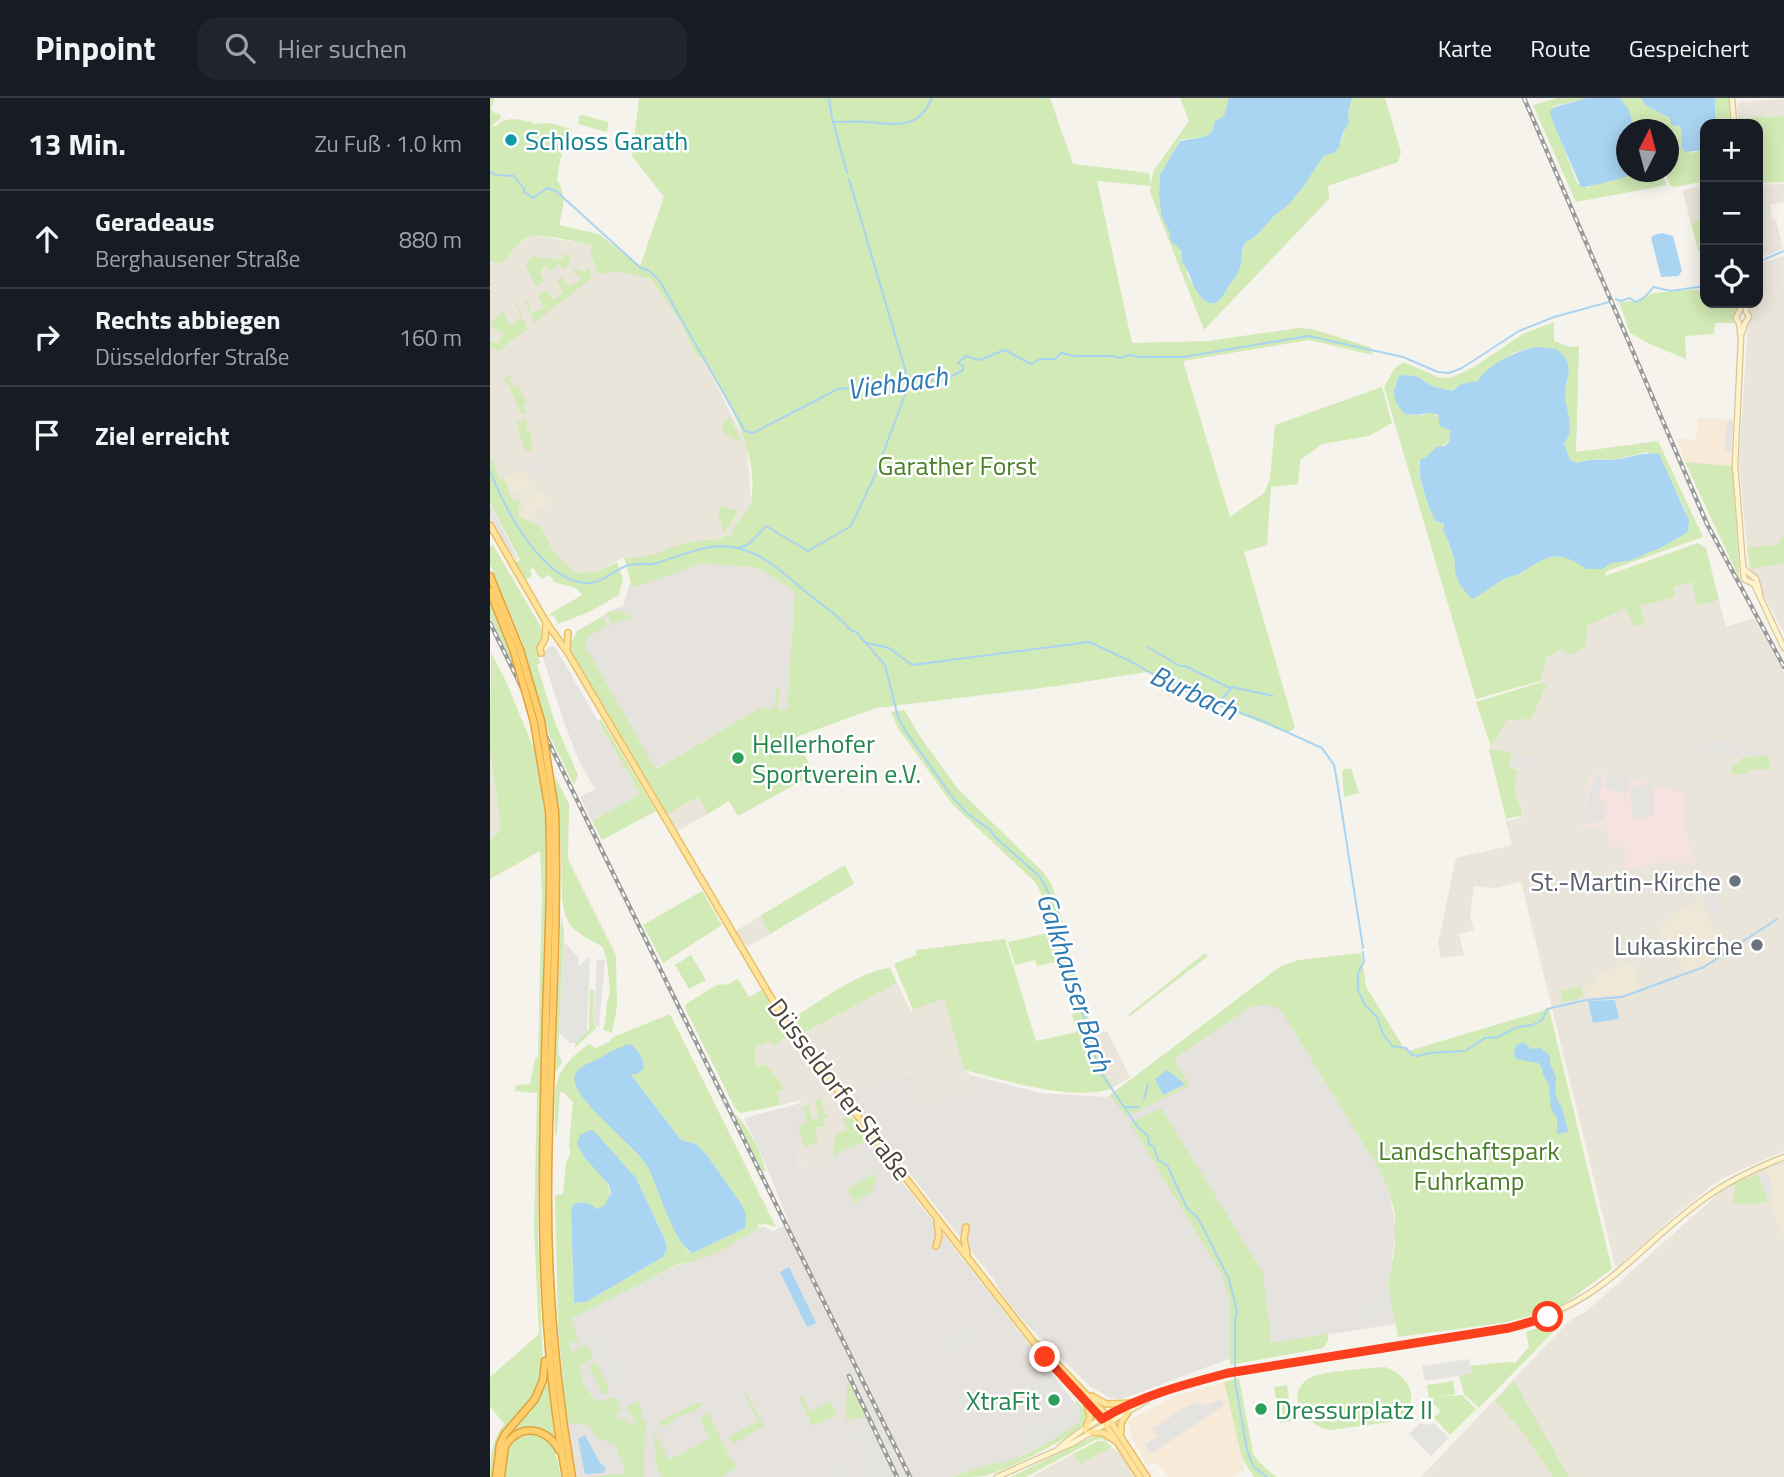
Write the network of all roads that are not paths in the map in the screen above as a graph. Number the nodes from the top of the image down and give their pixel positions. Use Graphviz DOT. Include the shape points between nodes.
graph roads {
  1 [pos="1732,98"];
  2 [pos="1734,119"];
  3 [pos="1744,311"];
  4 [pos="1742,323"];
  5 [pos="492,532"];
  6 [pos="1744,569"];
  7 [pos="490,576"];
  8 [pos="490,591"];
  9 [pos="1761,601"];
  10 [pos="545,622"];
  11 [pos="554,633"];
  12 [pos="568,633"];
  13 [pos="545,639"];
  14 [pos="1784,648"];
  15 [pos="517,651"];
  16 [pos="541,653"];
  17 [pos="568,653"];
  18 [pos="552,811"];
  19 [pos="1784,1157"];
  20 [pos="937,1218"];
  21 [pos="966,1227"];
  22 [pos="936,1247"];
  23 [pos="967,1256"];
  24 [pos="547,1335"];
  25 [pos="1032,1338"];
  26 [pos="1083,1390"];
  27 [pos="1156,1396"];
  28 [pos="1086,1402"];
  29 [pos="1135,1403"];
  30 [pos="1128,1412"];
  31 [pos="1106,1420"];
  32 [pos="1088,1431"];
  33 [pos="1123,1438"];
  34 [pos="1122,1448"];
  35 [pos="562,1457"];
  36 [pos="496,1477"];
  37 [pos="501,1477"];
  38 [pos="566,1477"];
  39 [pos="572,1477"];
  40 [pos="997,1477"];
  41 [pos="1140,1477"];
  42 [pos="1147,1477"];
  1 -- 2 [label="main road"];
  3 -- 4 [label="main road" via="1749,317"];
  3 -- 4 [label="main road" via="1736,315"];
  4 -- 6 [label="main road" via="1735,465"];
  5 -- 10 [label="main road, Düsseldorfer Straße"];
  6 -- 9 [label="main road" via="1758,582"];
  6 -- 9 [label="main road" via="1744,579 1752,582"];
  7 -- 15 [label="highway"];
  8 -- 15 [label="highway"];
  9 -- 14 [label="main road"];
  10 -- 11 [label="main road, Düsseldorfer Straße"];
  10 -- 13 [label="main road"];
  11 -- 13 [label="main road"];
  11 -- 17 [label="main road, Düsseldorfer Straße"];
  12 -- 17 [label="main road"];
  13 -- 16 [label="main road"];
  15 -- 18 [label="highway, bridge"];
  17 -- 20 [label="main road, Düsseldorfer Straße" via="787,1024"];
  18 -- 24 [label="highway" via="542,1202"];
  18 -- 39 [label="highway" via="557,890 548,1183 550,1266 558,1381"];
  19 -- 27 [label="main road" via="1706,1197 1602,1287 1531,1323 1228,1373"];
  20 -- 22 [label="main road"];
  20 -- 23 [label="main road, Düsseldorfer Straße"];
  21 -- 23 [label="main road"];
  23 -- 25 [label="main road, Düsseldorfer Straße"];
  24 -- 35 [label="highway"];
  24 -- 36 [label="highway" via="540,1389 499,1444"];
  25 -- 26 [label="main road, Düsseldorfer Straße"];
  25 -- 28 [label="main road, Düsseldorfer Straße"];
  26 -- 29 [label="main road" via="1106,1404"];
  26 -- 31 [label="main road, Düsseldorfer Straße"];
  27 -- 29 [label="main road"];
  27 -- 30 [label="main road"];
  28 -- 31 [label="main road, Düsseldorfer Straße"];
  28 -- 32 [label="main road"];
  29 -- 31 [label="main road"];
  30 -- 31 [label="main road"];
  30 -- 33 [label="main road" via="1121,1423"];
  31 -- 32 [label="main road"];
  31 -- 33 [label="main road, Düsseldorfer Straße"];
  31 -- 34 [label="main road, Düsseldorfer Straße"];
  32 -- 34 [label="main road" via="1107,1434"];
  32 -- 40 [label="main road"];
  33 -- 42 [label="main road, Düsseldorfer Straße"];
  34 -- 41 [label="main road, Düsseldorfer Straße"];
  35 -- 37 [label="highway" via="545,1434 520,1432 505,1446"];
  35 -- 38 [label="highway"];
}
